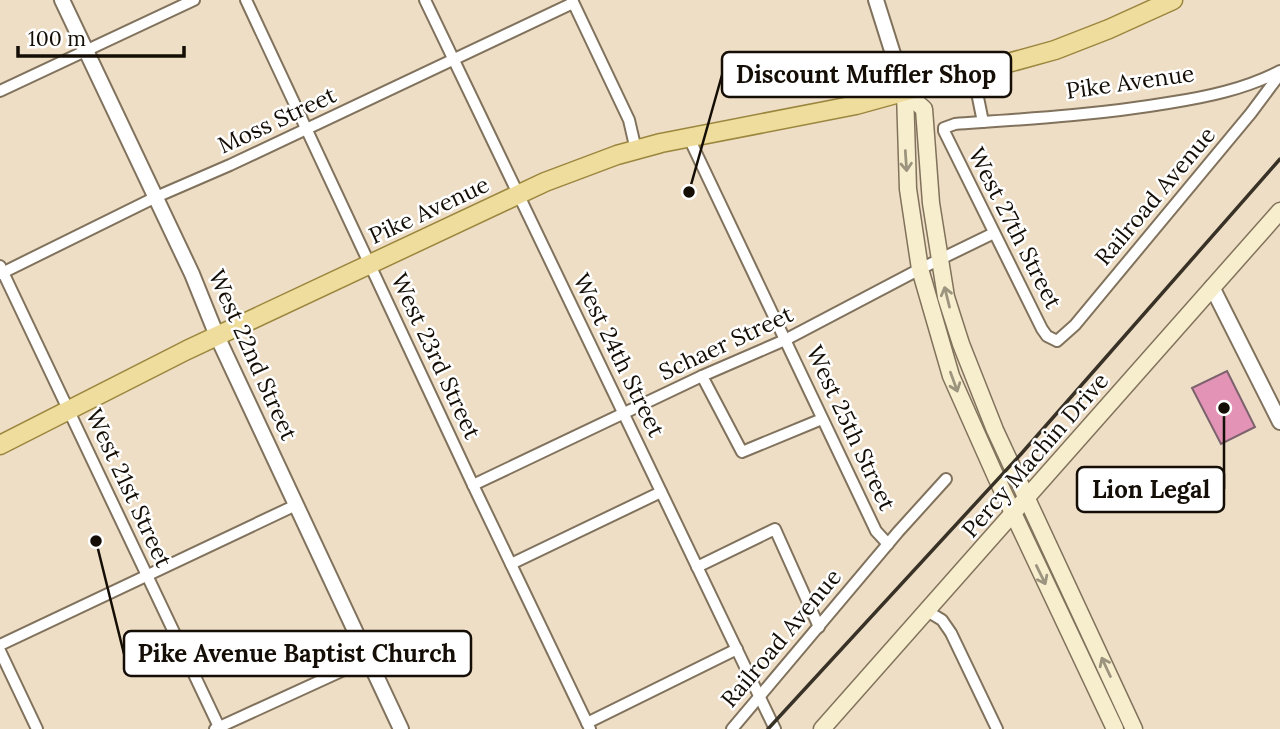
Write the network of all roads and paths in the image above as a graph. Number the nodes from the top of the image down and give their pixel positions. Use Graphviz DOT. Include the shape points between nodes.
graph roads {
  1 [pos="62,0"];
  2 [pos="194,0"];
  3 [pos="246,0"];
  4 [pos="425,0"];
  5 [pos="876,0"];
  6 [pos="1173,0"];
  7 [pos="572,2"];
  8 [pos="86,51"];
  9 [pos="453,60"];
  10 [pos="1280,72"];
  11 [pos="973,73"];
  12 [pos="0,91"];
  13 [pos="905,92"];
  14 [pos="983,122"];
  15 [pos="944,128"];
  16 [pos="307,129"];
  17 [pos="689,138"];
  18 [pos="635,150"];
  19 [pos="517,196"];
  20 [pos="156,197"];
  21 [pos="1278,219"];
  22 [pos="994,233"];
  23 [pos="940,259"];
  24 [pos="371,265"];
  25 [pos="920,269"];
  26 [pos="1,271"];
  27 [pos="1212,287"];
  28 [pos="217,336"];
  29 [pos="785,340"];
  30 [pos="1057,341"];
  31 [pos="702,376"];
  32 [pos="69,410"];
  33 [pos="624,414"];
  34 [pos="822,419"];
  35 [pos="1280,422"];
  36 [pos="0,445"];
  37 [pos="946,480"];
  38 [pos="472,485"];
  39 [pos="662,492"];
  40 [pos="1027,497"];
  41 [pos="296,505"];
  42 [pos="1013,513"];
  43 [pos="888,544"];
  44 [pos="511,564"];
  45 [pos="697,567"];
  46 [pos="147,576"];
  47 [pos="927,611"];
  48 [pos="819,627"];
  49 [pos="0,645"];
  50 [pos="737,649"];
  51 [pos="0,651"];
  52 [pos="368,659"];
  53 [pos="760,697"];
  54 [pos="589,726"];
  55 [pos="218,728"];
  56 [pos="37,729"];
  57 [pos="401,729"];
  58 [pos="732,729"];
  59 [pos="775,729"];
  60 [pos="822,729"];
  61 [pos="997,729"];
  62 [pos="1115,729"];
  63 [pos="1134,729"];
  1 -- 8 [label="street, West 22nd Street"];
  2 -- 8 [label="street"];
  3 -- 16 [label="street, West 23rd Street"];
  4 -- 9 [label="street, West 24th Street"];
  5 -- 13 [label="street"];
  6 -- 11 [label="main road, Pike Avenue" via="1055,50"];
  7 -- 9 [label="street, Moss Street"];
  7 -- 18 [label="street" via="629,120"];
  8 -- 12 [label="street"];
  8 -- 20 [label="street, West 22nd Street"];
  9 -- 16 [label="street, Moss Street"];
  9 -- 19 [label="street, West 24th Street"];
  10 -- 14 [label="street, Pike Avenue" via="1244,87 1184,101"];
  10 -- 30 [label="street, Railroad Avenue" via="1251,113"];
  11 -- 13 [label="main road, Pike Avenue"];
  11 -- 14 [label="street"];
  13 -- 17 [label="main road, Pike Avenue"];
  13 -- 23 [label="main road" via="923,109"];
  13 -- 25 [label="main road, one-way" via="908,189"];
  14 -- 15 [label="street, Pike Avenue"];
  15 -- 22 [label="street, West 27th Street"];
  16 -- 20 [label="street, Moss Street"];
  16 -- 24 [label="street, West 23rd Street"];
  17 -- 18 [label="main road, Pike Avenue"];
  17 -- 29 [label="street, West 25th Street"];
  18 -- 19 [label="main road, Pike Avenue"];
  19 -- 24 [label="main road, Pike Avenue"];
  19 -- 33 [label="street, West 24th Street"];
  20 -- 26 [label="street, Moss Street"];
  20 -- 28 [label="street, West 22nd Street"];
  21 -- 27 [label="main road, Percy Machin Drive"];
  22 -- 23 [label="street, Schaer Street"];
  22 -- 30 [label="street, West 27th Street" via="1042,329"];
  23 -- 25 [label="street, Schaer Street"];
  40 -- 23 [label="main road, one-way" via="975,382 946,297"];
  24 -- 28 [label="main road, Pike Avenue"];
  24 -- 38 [label="street, West 23rd Street"];
  25 -- 29 [label="street, Schaer Street"];
  25 -- 42 [label="main road, one-way" via="951,376"];
  26 -- 32 [label="street, West 21st Street"];
  27 -- 35 [label="street"];
  27 -- 40 [label="main road, Percy Machin Drive"];
  28 -- 32 [label="main road, Pike Avenue"];
  28 -- 41 [label="street, West 22nd Street"];
  29 -- 31 [label="street, Schaer Street"];
  29 -- 34 [label="street, West 25th Street"];
  31 -- 33 [label="street, Schaer Street"];
  31 -- 34 [label="street" via="742,452"];
  32 -- 36 [label="main road, Pike Avenue"];
  32 -- 46 [label="street, West 21st Street"];
  33 -- 38 [label="street, Schaer Street"];
  33 -- 39 [label="street, West 24th Street"];
  34 -- 43 [label="street, West 25th Street" via="876,531"];
  37 -- 43 [label="street, Railroad Avenue"];
  38 -- 44 [label="street, West 23rd Street"];
  39 -- 44 [label="street"];
  39 -- 45 [label="street, West 24th Street"];
  40 -- 42 [label="main road, Percy Machin Drive"];
  63 -- 40 [label="main road, one-way"];
  41 -- 46 [label="street"];
  41 -- 52 [label="street, West 22nd Street"];
  42 -- 47 [label="main road, Percy Machin Drive"];
  42 -- 62 [label="main road, one-way"];
  43 -- 48 [label="street, Railroad Avenue"];
  44 -- 54 [label="street, West 23rd Street"];
  45 -- 48 [label="street" via="775,529"];
  45 -- 50 [label="street, West 24th Street"];
  46 -- 49 [label="street"];
  46 -- 55 [label="street, West 21st Street"];
  47 -- 60 [label="main road, Percy Machin Drive"];
  47 -- 61 [label="street" via="942,620 951,633"];
  48 -- 53 [label="street, Railroad Avenue"];
  50 -- 53 [label="street, West 24th Street"];
  50 -- 54 [label="street"];
  51 -- 56 [label="street"];
  52 -- 55 [label="street"];
  52 -- 57 [label="street, West 22nd Street"];
  53 -- 58 [label="street, Railroad Avenue"];
  53 -- 59 [label="street, West 24th Street"];
}
